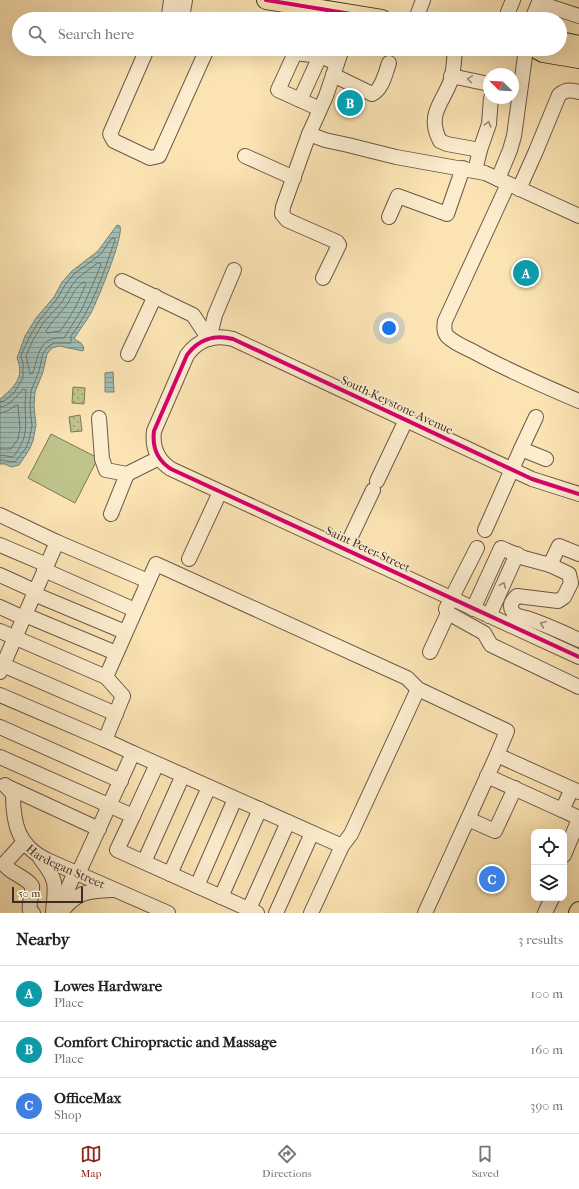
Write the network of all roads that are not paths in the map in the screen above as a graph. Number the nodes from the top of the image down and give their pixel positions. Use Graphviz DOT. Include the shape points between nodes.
graph roads {
  1 [pos="171,0"];
  2 [pos="185,0"];
  3 [pos="266,0"];
  4 [pos="423,0"];
  5 [pos="540,1"];
  6 [pos="554,4"];
  7 [pos="169,12"];
  8 [pos="183,12"];
  9 [pos="328,12"];
  10 [pos="419,12"];
  11 [pos="535,12"];
  12 [pos="579,16"];
  13 [pos="567,43"];
  14 [pos="579,45"];
  15 [pos="144,56"];
  16 [pos="204,56"];
  17 [pos="294,56"];
  18 [pos="320,56"];
  19 [pos="340,56"];
  20 [pos="454,56"];
  21 [pos="524,56"];
  22 [pos="558,56"];
  23 [pos="579,60"];
  24 [pos="389,63"];
  25 [pos="335,69"];
  26 [pos="451,76"];
  27 [pos="519,76"];
  28 [pos="483,83"];
  29 [pos="579,92"];
  30 [pos="300,100"];
  31 [pos="491,104"];
  32 [pos="515,104"];
  33 [pos="320,109"];
  34 [pos="309,134"];
  35 [pos="480,150"];
  36 [pos="245,156"];
  37 [pos="469,170"];
  38 [pos="294,178"];
  39 [pos="508,184"];
  40 [pos="579,216"];
  41 [pos="389,217"];
  42 [pos="234,270"];
  43 [pos="323,278"];
  44 [pos="122,281"];
  45 [pos="155,296"];
  46 [pos="207,339"];
  47 [pos="128,354"];
  48 [pos="579,401"];
  49 [pos="99,418"];
  50 [pos="536,418"];
  51 [pos="406,420"];
  52 [pos="521,449"];
  53 [pos="158,455"];
  54 [pos="546,459"];
  55 [pos="512,470"];
  56 [pos="127,474"];
  57 [pos="220,492"];
  58 [pos="578,492"];
  59 [pos="111,514"];
  60 [pos="0,515"];
  61 [pos="485,530"];
  62 [pos="57,542"];
  63 [pos="0,545"];
  64 [pos="477,548"];
  65 [pos="345,549"];
  66 [pos="517,554"];
  67 [pos="579,554"];
  68 [pos="189,559"];
  69 [pos="550,564"];
  70 [pos="46,568"];
  71 [pos="0,575"];
  72 [pos="148,581"];
  73 [pos="575,585"];
  74 [pos="35,592"];
  75 [pos="452,599"];
  76 [pos="0,607"];
  77 [pos="473,609"];
  78 [pos="135,610"];
  79 [pos="448,613"];
  80 [pos="24,616"];
  81 [pos="489,616"];
  82 [pos="0,631"];
  83 [pos="125,632"];
  84 [pos="15,638"];
  85 [pos="579,640"];
  86 [pos="430,652"];
  87 [pos="116,653"];
  88 [pos="579,657"];
  89 [pos="1,669"];
  90 [pos="106,677"];
  91 [pos="579,687"];
  92 [pos="418,689"];
  93 [pos="0,695"];
  94 [pos="116,714"];
  95 [pos="0,727"];
  96 [pos="105,740"];
  97 [pos="133,753"];
  98 [pos="497,755"];
  99 [pos="0,757"];
  100 [pos="157,764"];
  101 [pos="183,775"];
  102 [pos="487,776"];
  103 [pos="121,781"];
  104 [pos="3,784"];
  105 [pos="209,787"];
  106 [pos="515,788"];
  107 [pos="575,790"];
  108 [pos="235,799"];
  109 [pos="110,805"];
  110 [pos="260,809"];
  111 [pos="562,810"];
  112 [pos="133,816"];
  113 [pos="579,818"];
  114 [pos="468,819"];
  115 [pos="288,822"];
  116 [pos="99,828"];
  117 [pos="312,833"];
  118 [pos="24,842"];
  119 [pos="342,846"];
  120 [pos="567,848"];
  121 [pos="37,854"];
  122 [pos="144,862"];
  123 [pos="2,867"];
  124 [pos="77,873"];
  125 [pos="170,874"];
  126 [pos="197,886"];
  127 [pos="115,890"];
  128 [pos="221,897"];
  129 [pos="551,901"];
  130 [pos="253,911"];
  131 [pos="33,913"];
  132 [pos="53,913"];
  133 [pos="57,913"];
  134 [pos="60,913"];
  135 [pos="168,913"];
  136 [pos="276,913"];
  137 [pos="312,913"];
  138 [pos="425,913"];
  139 [pos="545,913"];
  1 -- 7 [label="street"];
  2 -- 8 [label="street"];
  3 -- 9 [label="main road"];
  4 -- 10 [label="street"];
  5 -- 6 [label="street"];
  5 -- 11 [label="street"];
  6 -- 12 [label="street"];
  13 -- 14 [label="main road"];
  15 -- 16 [label="street" via="110,134 114,141 150,158 159,156"];
  17 -- 30 [label="street" via="278,90"];
  18 -- 25 [label="street"];
  18 -- 30 [label="street"];
  19 -- 25 [label="street"];
  20 -- 26 [label="street"];
  21 -- 27 [label="street"];
  22 -- 23 [label="main road"];
  24 -- 25 [label="street" via="379,88 372,94"];
  25 -- 33 [label="street"];
  28 -- 26 [label="street, one-way"];
  26 -- 35 [label="street" via="438,105 434,127 436,133 440,141"];
  29 -- 39 [label="street" via="568,90 559,95 536,151"];
  30 -- 33 [label="street"];
  35 -- 31 [label="street, one-way" via="489,124"];
  32 -- 39 [label="street"];
  33 -- 34 [label="street"];
  34 -- 37 [label="street" via="396,157"];
  34 -- 38 [label="street"];
  35 -- 37 [label="street"];
  36 -- 38 [label="street"];
  37 -- 39 [label="street" via="486,173"];
  37 -- 41 [label="street" via="447,214 398,196"];
  38 -- 43 [label="street" via="282,214 287,220 339,245"];
  39 -- 40 [label="street"];
  39 -- 48 [label="street" via="445,321 446,335 520,375"];
  42 -- 46 [label="street"];
  44 -- 45 [label="street"];
  45 -- 46 [label="street" via="193,315"];
  45 -- 47 [label="street"];
  46 -- 51 [label="street, South Keystone Avenue" via="232,339"];
  46 -- 53 [label="street" via="195,346 184,360 154,431 153,439"];
  49 -- 56 [label="street" via="102,459 106,470"];
  50 -- 52 [label="street"];
  51 -- 55 [label="street, South Keystone Avenue"];
  51 -- 65 [label="street"];
  52 -- 54 [label="street"];
  52 -- 55 [label="street"];
  53 -- 56 [label="street"];
  53 -- 57 [label="street, Saint Peter Street" via="171,469"];
  55 -- 58 [label="street, South Keystone Avenue" via="532,479"];
  55 -- 61 [label="street"];
  56 -- 59 [label="street"];
  57 -- 65 [label="street, Saint Peter Street"];
  57 -- 68 [label="street"];
  60 -- 62 [label="street"];
  62 -- 70 [label="street"];
  62 -- 72 [label="street"];
  63 -- 70 [label="street"];
  64 -- 75 [label="street"];
  65 -- 75 [label="street, Saint Peter Street"];
  66 -- 69 [label="street"];
  66 -- 77 [label="street" via="501,548"];
  81 -- 66 [label="street, one-way"];
  67 -- 69 [label="street" via="559,546"];
  69 -- 73 [label="street" via="569,574"];
  70 -- 74 [label="street"];
  70 -- 78 [label="street"];
  71 -- 74 [label="street"];
  72 -- 78 [label="street"];
  72 -- 92 [label="street" via="156,564 407,678"];
  85 -- 73 [label="street, one-way" via="516,615 511,606 512,600 517,596 558,601"];
  74 -- 80 [label="street"];
  74 -- 83 [label="street"];
  75 -- 77 [label="street, Saint Peter Street"];
  75 -- 79 [label="street" via="446,609"];
  76 -- 80 [label="street"];
  77 -- 81 [label="street, Saint Peter Street"];
  78 -- 83 [label="street"];
  79 -- 86 [label="street"];
  79 -- 91 [label="street" via="484,633 491,645"];
  80 -- 84 [label="street"];
  80 -- 87 [label="street"];
  81 -- 88 [label="street, Saint Peter Street"];
  82 -- 84 [label="street"];
  83 -- 87 [label="street"];
  84 -- 89 [label="street"];
  84 -- 90 [label="street"];
  87 -- 90 [label="street"];
  89 -- 94 [label="street"];
  90 -- 94 [label="street" via="124,696"];
  92 -- 98 [label="street" via="507,731"];
  92 -- 119 [label="street" via="351,834"];
  93 -- 96 [label="street"];
  94 -- 96 [label="street"];
  95 -- 103 [label="street"];
  96 -- 97 [label="street"];
  97 -- 100 [label="street"];
  97 -- 103 [label="street"];
  98 -- 102 [label="street"];
  98 -- 107 [label="street"];
  99 -- 109 [label="street"];
  100 -- 101 [label="street"];
  100 -- 112 [label="street"];
  101 -- 105 [label="street"];
  101 -- 122 [label="street"];
  102 -- 106 [label="street"];
  102 -- 114 [label="street"];
  103 -- 109 [label="street"];
  104 -- 116 [label="street"];
  104 -- 118 [label="street, Hardegan Street" via="14,794 15,824"];
  105 -- 108 [label="street"];
  105 -- 125 [label="street"];
  106 -- 111 [label="street"];
  106 -- 114 [label="street" via="496,831"];
  107 -- 111 [label="street"];
  108 -- 110 [label="street"];
  108 -- 126 [label="street"];
  109 -- 112 [label="street"];
  109 -- 116 [label="street"];
  110 -- 115 [label="street"];
  110 -- 128 [label="street"];
  111 -- 113 [label="street"];
  112 -- 122 [label="street" via="117,850"];
  113 -- 120 [label="street"];
  114 -- 138 [label="street"];
  115 -- 117 [label="street"];
  115 -- 130 [label="street"];
  116 -- 124 [label="street"];
  117 -- 119 [label="street"];
  117 -- 136 [label="street"];
  118 -- 121 [label="street, Hardegan Street"];
  118 -- 123 [label="street"];
  119 -- 137 [label="street"];
  121 -- 124 [label="street, Hardegan Street"];
  121 -- 132 [label="street" via="55,881"];
  122 -- 125 [label="street"];
  123 -- 131 [label="street" via="22,877 32,886 33,894 29,907"];
  124 -- 127 [label="street, Hardegan Street"];
  124 -- 133 [label="street"];
  125 -- 126 [label="street"];
  126 -- 128 [label="street"];
  127 -- 134 [label="street" via="90,890 72,900"];
  127 -- 135 [label="street, Hardegan Street"];
  128 -- 130 [label="street"];
  129 -- 139 [label="street"];
}
